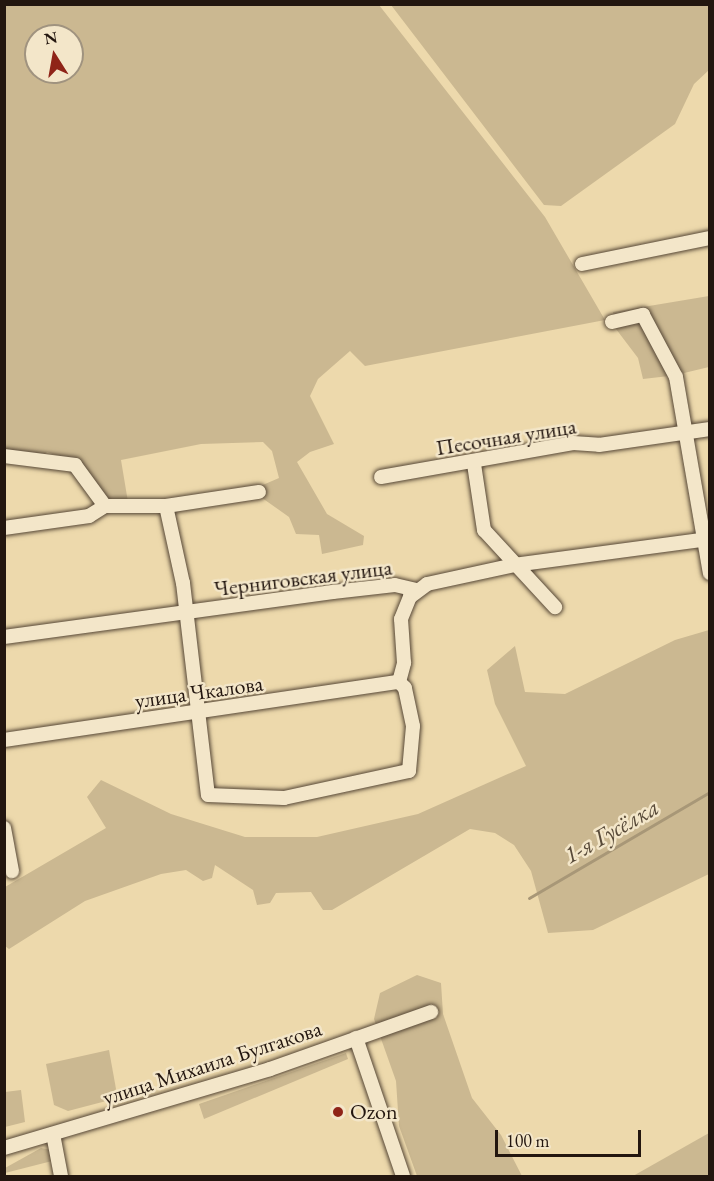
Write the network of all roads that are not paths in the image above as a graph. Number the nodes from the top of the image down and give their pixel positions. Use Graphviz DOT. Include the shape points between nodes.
graph roads {
  1 [pos="710,238"];
  2 [pos="582,264"];
  3 [pos="612,322"];
  4 [pos="710,429"];
  5 [pos="687,433"];
  6 [pos="4,456"];
  7 [pos="474,464"];
  8 [pos="381,477"];
  9 [pos="259,492"];
  10 [pos="105,506"];
  11 [pos="165,506"];
  12 [pos="4,528"];
  13 [pos="707,539"];
  14 [pos="514,565"];
  15 [pos="710,573"];
  16 [pos="416,590"];
  17 [pos="555,607"];
  18 [pos="186,615"];
  19 [pos="4,636"];
  20 [pos="399,682"];
  21 [pos="197,712"];
  22 [pos="4,740"];
  23 [pos="4,828"];
  24 [pos="12,871"];
  25 [pos="430,1012"];
  26 [pos="357,1038"];
  27 [pos="53,1134"];
  28 [pos="4,1148"];
  29 [pos="61,1176"];
  30 [pos="403,1176"];
  1 -- 2 [label="street"];
  3 -- 5 [label="street" via="643,315 676,377"];
  4 -- 5 [label="street, Песочная улица"];
  5 -- 7 [label="street, Песочная улица" via="599,446 573,443"];
  5 -- 13 [label="street"];
  6 -- 10 [label="street" via="75,465"];
  7 -- 8 [label="street, Песочная улица"];
  7 -- 14 [label="street" via="484,530"];
  9 -- 11 [label="street"];
  10 -- 11 [label="street"];
  10 -- 12 [label="street" via="88,516"];
  11 -- 18 [label="street"];
  13 -- 14 [label="street, Черниговская улица"];
  13 -- 15 [label="street"];
  14 -- 16 [label="street, Черниговская улица" via="440,579"];
  14 -- 17 [label="street"];
  16 -- 18 [label="street, Черниговская улица" via="385,586"];
  16 -- 20 [label="street" via="401,619 404,663"];
  18 -- 19 [label="street, Черниговская улица"];
  18 -- 21 [label="street"];
  20 -- 21 [label="street, улица Чкалова"];
  20 -- 21 [label="street" via="405,688 413,726 409,771 284,798 208,795"];
  21 -- 22 [label="street, улица Чкалова"];
  23 -- 24 [label="street"];
  25 -- 26 [label="street, улица Михаила Булгакова"];
  26 -- 27 [label="street, улица Михаила Булгакова"];
  26 -- 30 [label="street"];
  27 -- 28 [label="street, улица Михаила Булгакова"];
  27 -- 29 [label="street"];
}
